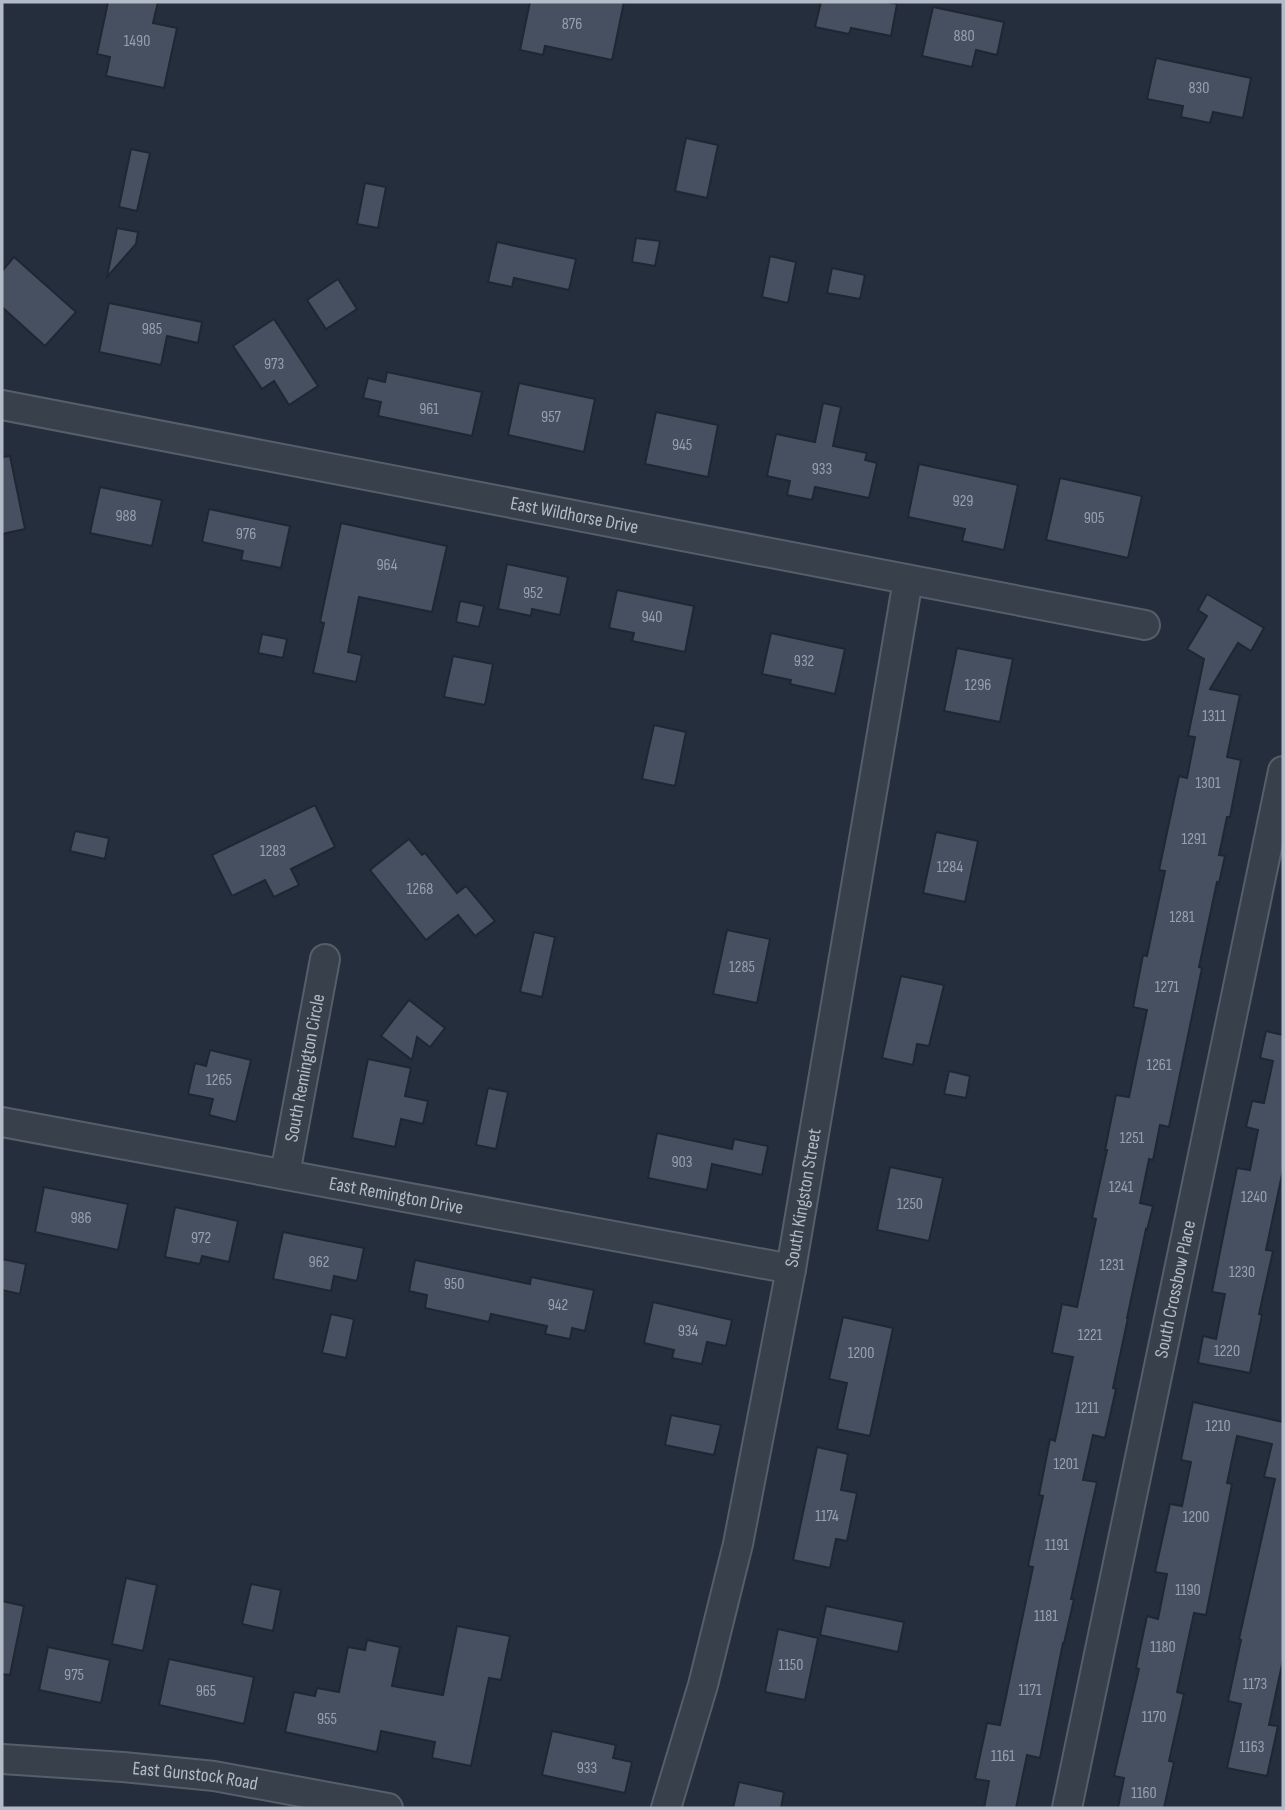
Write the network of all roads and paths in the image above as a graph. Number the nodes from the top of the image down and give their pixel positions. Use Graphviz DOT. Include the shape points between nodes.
graph roads {
  1 [pos="2,405"];
  2 [pos="908,580"];
  3 [pos="1145,625"];
  4 [pos="1283,774"];
  5 [pos="325,959"];
  6 [pos="2,1122"];
  7 [pos="285,1174"];
  8 [pos="792,1269"];
  9 [pos="2,1759"];
  10 [pos="388,1808"];
  11 [pos="666,1808"];
  12 [pos="1067,1808"];
  1 -- 2 [label="street, East Wildhorse Drive"];
  2 -- 3 [label="street, East Wildhorse Drive"];
  2 -- 8 [label="street, South Kingston Street"];
  4 -- 12 [label="street, South Crossbow Place"];
  5 -- 7 [label="street, South Remington Circle"];
  6 -- 7 [label="street, East Remington Drive"];
  7 -- 8 [label="street, East Remington Drive"];
  8 -- 11 [label="street, South Kingston Street" via="738,1544"];
  9 -- 10 [label="street, East Gunstock Road" via="214,1776"];
}
